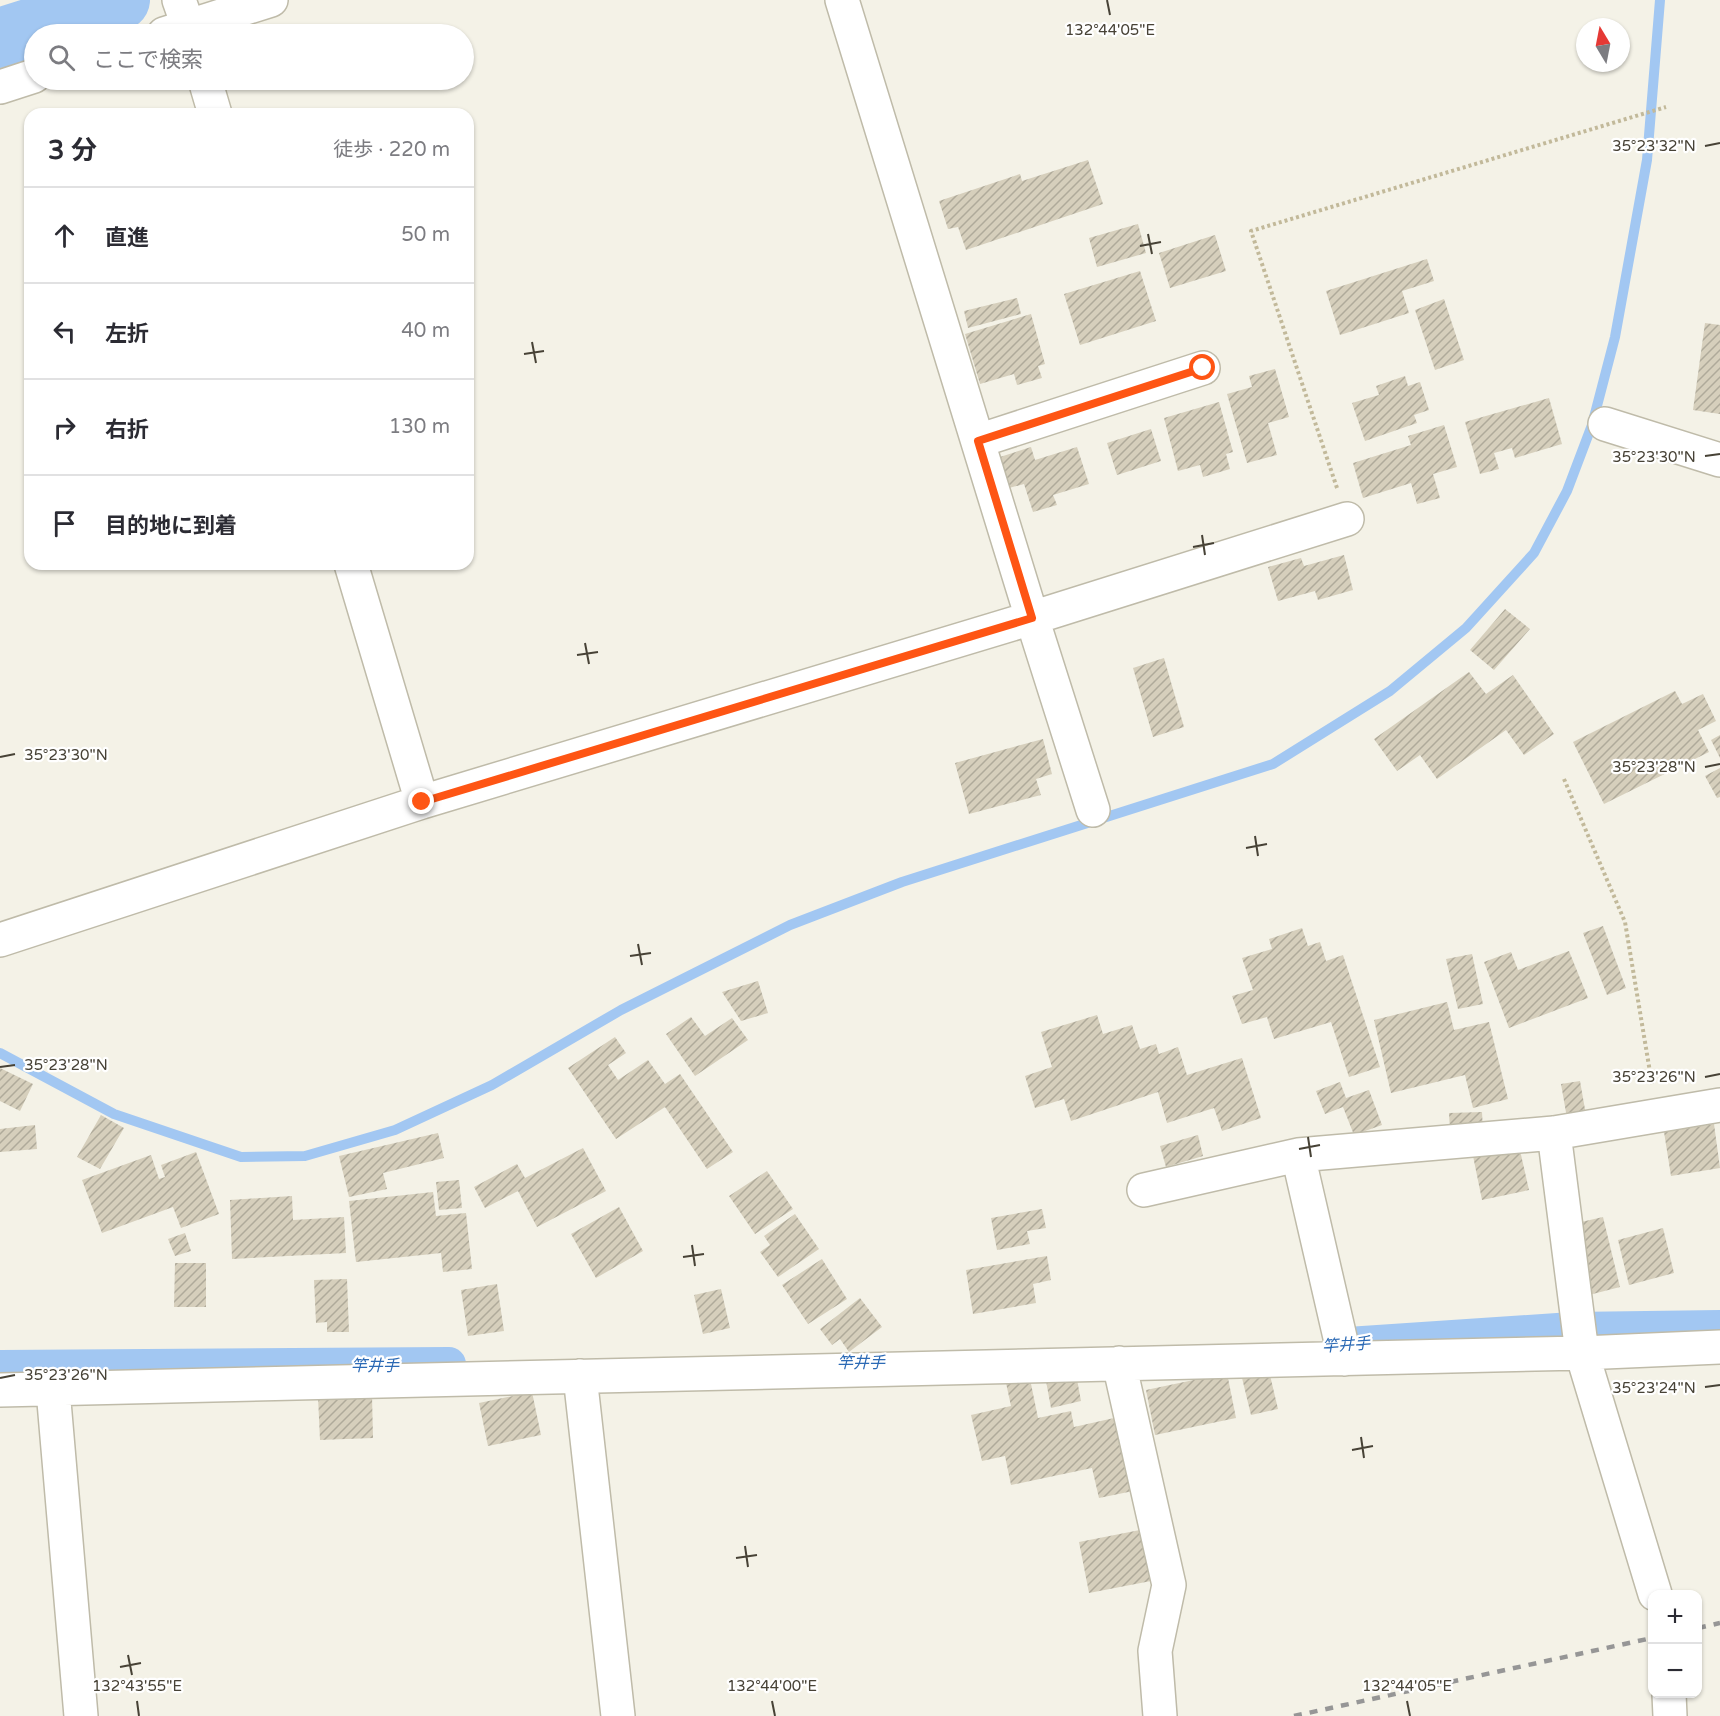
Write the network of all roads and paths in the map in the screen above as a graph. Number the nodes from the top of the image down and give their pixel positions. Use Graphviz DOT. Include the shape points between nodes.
graph roads {
  1 [pos="271,0"];
  2 [pos="842,0"];
  3 [pos="182,23"];
  4 [pos="24,79"];
  5 [pos="0,87"];
  6 [pos="208,90"];
  7 [pos="1666,107"];
  8 [pos="213,108"];
  9 [pos="1203,368"];
  10 [pos="1605,424"];
  11 [pos="978,441"];
  12 [pos="1720,460"];
  13 [pos="1347,519"];
  14 [pos="353,570"];
  15 [pos="1032,618"];
  16 [pos="1564,779"];
  17 [pos="422,802"];
  18 [pos="1093,810"];
  19 [pos="0,940"];
  20 [pos="1720,1105"];
  21 [pos="1657,1116"];
  22 [pos="1554,1133"];
  23 [pos="1298,1155"];
  24 [pos="1144,1190"];
  25 [pos="1720,1347"];
  26 [pos="1582,1353"];
  27 [pos="1345,1359"];
  28 [pos="1119,1363"];
  29 [pos="580,1376"];
  30 [pos="0,1390"];
  31 [pos="53,1390"];
  32 [pos="1654,1590"];
  33 [pos="1669,1698"];
  34 [pos="81,1716"];
  35 [pos="618,1716"];
  36 [pos="1160,1716"];
  37 [pos="1670,1716"];
  1 -- 3 [label="street"];
  2 -- 11 [label="street"];
  4 -- 5 [label="street"];
  6 -- 8 [label="street"];
  7 -- 13 [label="path" via="1251,231"];
  9 -- 11 [label="street"];
  10 -- 12 [label="street"];
  11 -- 15 [label="street"];
  13 -- 15 [label="street"];
  14 -- 17 [label="street"];
  15 -- 17 [label="street"];
  15 -- 18 [label="street"];
  16 -- 21 [label="path" via="1625,922"];
  17 -- 19 [label="street"];
  20 -- 21 [label="street"];
  21 -- 22 [label="street"];
  22 -- 23 [label="street"];
  22 -- 26 [label="street"];
  23 -- 24 [label="street"];
  23 -- 27 [label="street"];
  25 -- 26 [label="street"];
  26 -- 27 [label="street"];
  26 -- 32 [label="street"];
  27 -- 28 [label="street"];
  28 -- 29 [label="street"];
  28 -- 36 [label="street" via="1169,1585 1155,1651"];
  29 -- 31 [label="street"];
  29 -- 35 [label="street"];
  30 -- 31 [label="street"];
  31 -- 34 [label="street"];
  33 -- 37 [label="street"];
}
